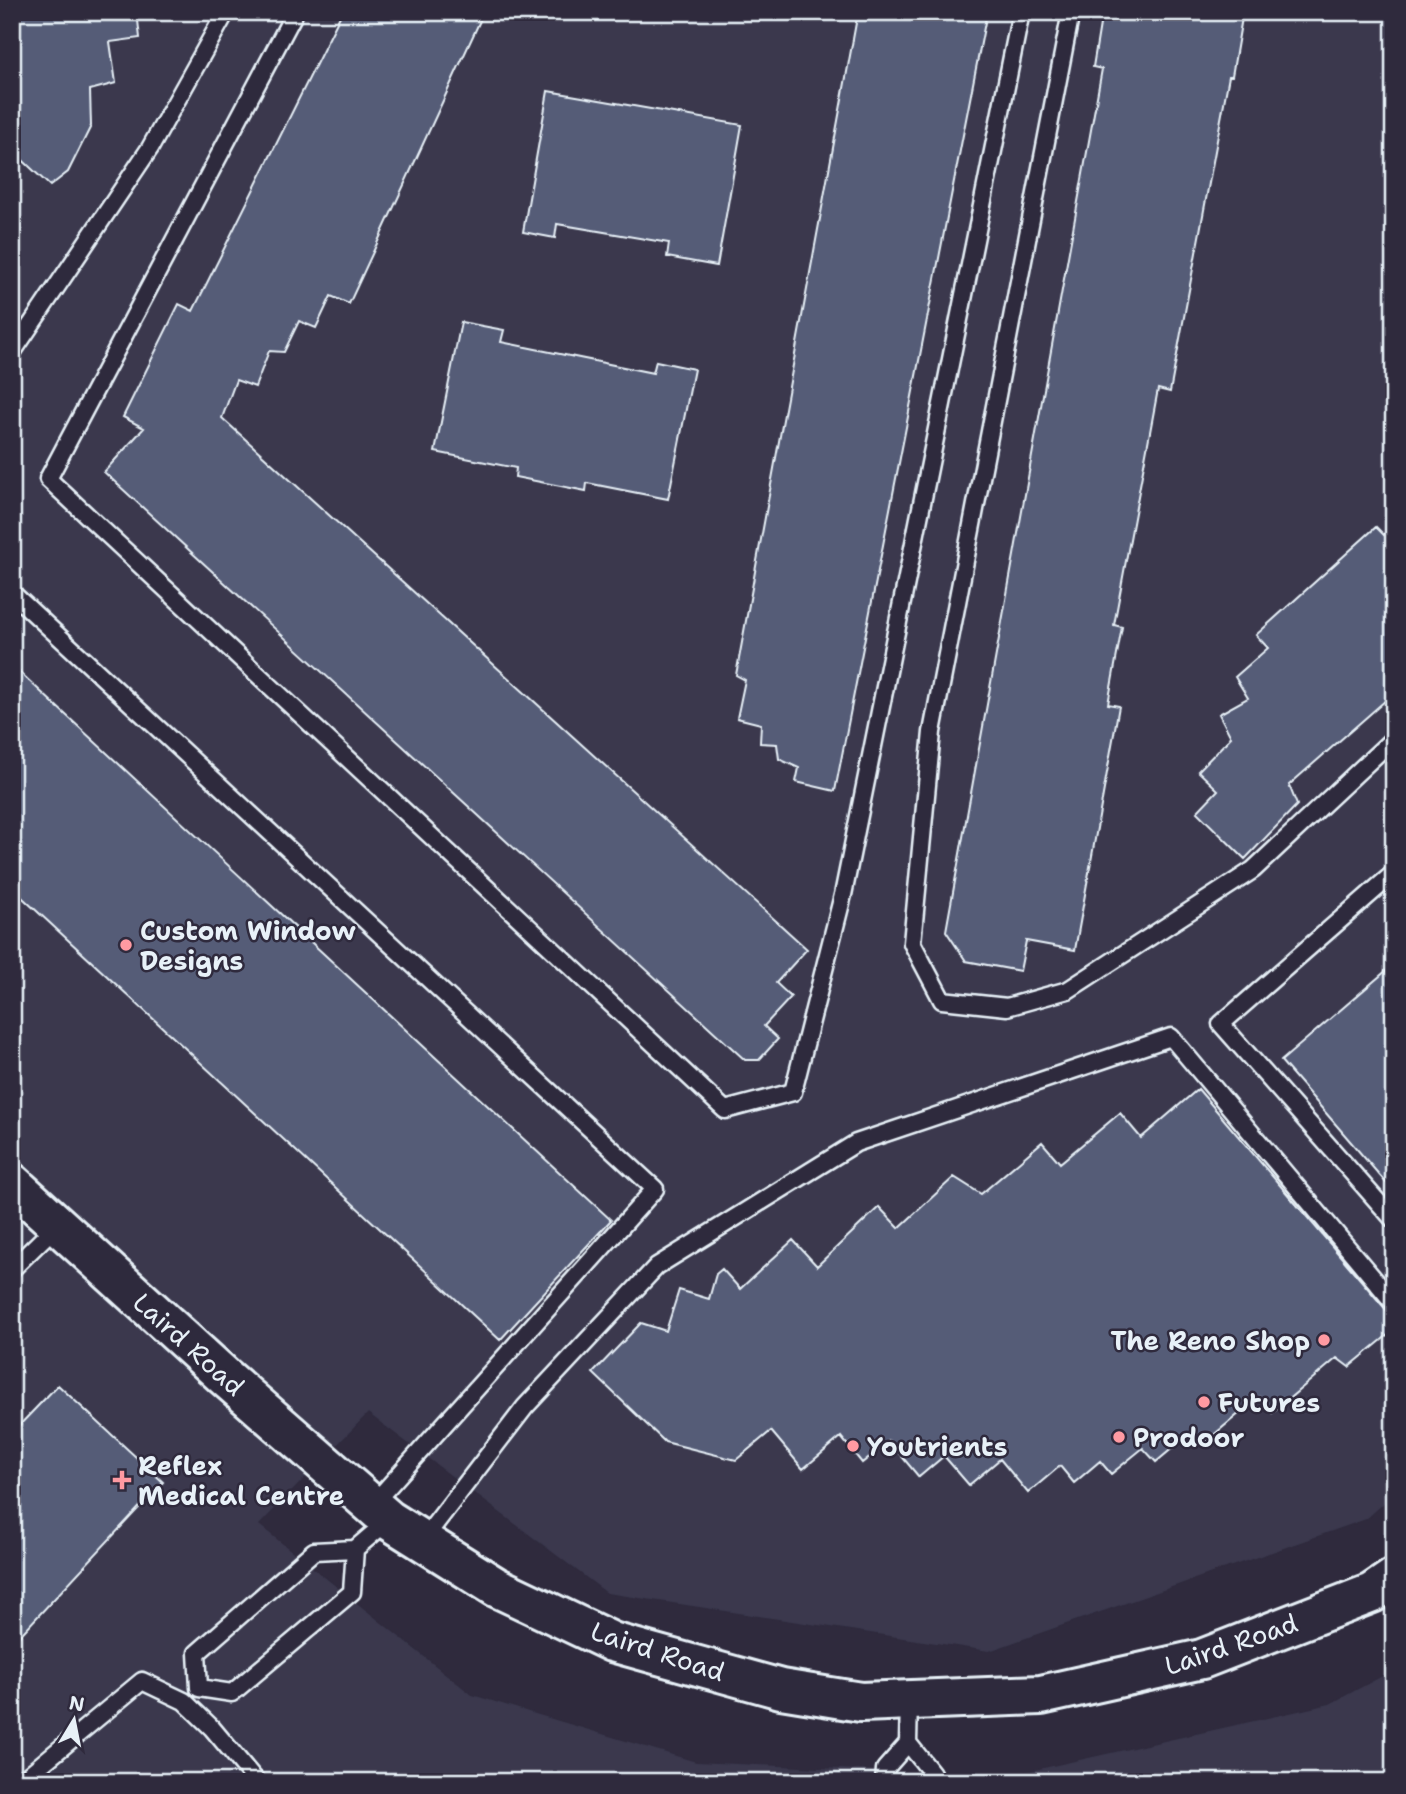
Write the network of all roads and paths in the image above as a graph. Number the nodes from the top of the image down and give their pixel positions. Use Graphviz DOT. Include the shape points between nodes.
graph roads {
  1 [pos="226,12"];
  2 [pos="295,12"];
  3 [pos="1021,12"];
  4 [pos="1071,12"];
  5 [pos="12,353"];
  6 [pos="12,593"];
  7 [pos="1394,738"];
  8 [pos="1394,873"];
  9 [pos="12,1183"];
  10 [pos="1394,1220"];
  11 [pos="58,1224"];
  12 [pos="12,1269"];
  13 [pos="1394,1303"];
  14 [pos="380,1512"];
  15 [pos="422,1541"];
  16 [pos="355,1549"];
  17 [pos="1394,1578"];
  18 [pos="199,1688"];
  19 [pos="909,1700"];
  20 [pos="184,1701"];
  21 [pos="908,1743"];
  22 [pos="20,1782"];
  23 [pos="257,1782"];
  24 [pos="884,1782"];
  25 [pos="932,1782"];
  1 -- 5 [label="lane" via="150,148"];
  2 -- 3 [label="lane" via="48,479 724,1110 793,1091 843,895"];
  4 -- 7 [label="lane" via="932,732 912,943 942,1000 1007,1007 1068,990 1253,870"];
  6 -- 14 [label="lane" via="655,1189"];
  8 -- 10 [label="lane" via="1221,1024"];
  9 -- 11 [label="street, Laird Road"];
  11 -- 12 [label="lane"];
  11 -- 14 [label="street, Laird Road"];
  13 -- 15 [label="lane" via="1171,1037 856,1143 657,1266 524,1407"];
  14 -- 15 [label="street, Laird Road"];
  14 -- 16 [label="lane"];
  15 -- 19 [label="street, Laird Road" via="496,1587 612,1642 781,1689 861,1702"];
  16 -- 18 [label="lane" via="314,1551 197,1653"];
  16 -- 18 [label="lane" via="352,1592 232,1693"];
  17 -- 19 [label="street, Laird Road" via="1372,1593 1202,1659 1041,1695"];
  18 -- 20 [label="lane"];
  19 -- 21 [label="lane"];
  20 -- 22 [label="lane" via="142,1681"];
  20 -- 23 [label="lane"];
  21 -- 24 [label="lane" via="885,1769"];
  21 -- 25 [label="lane" via="932,1773"];
}
